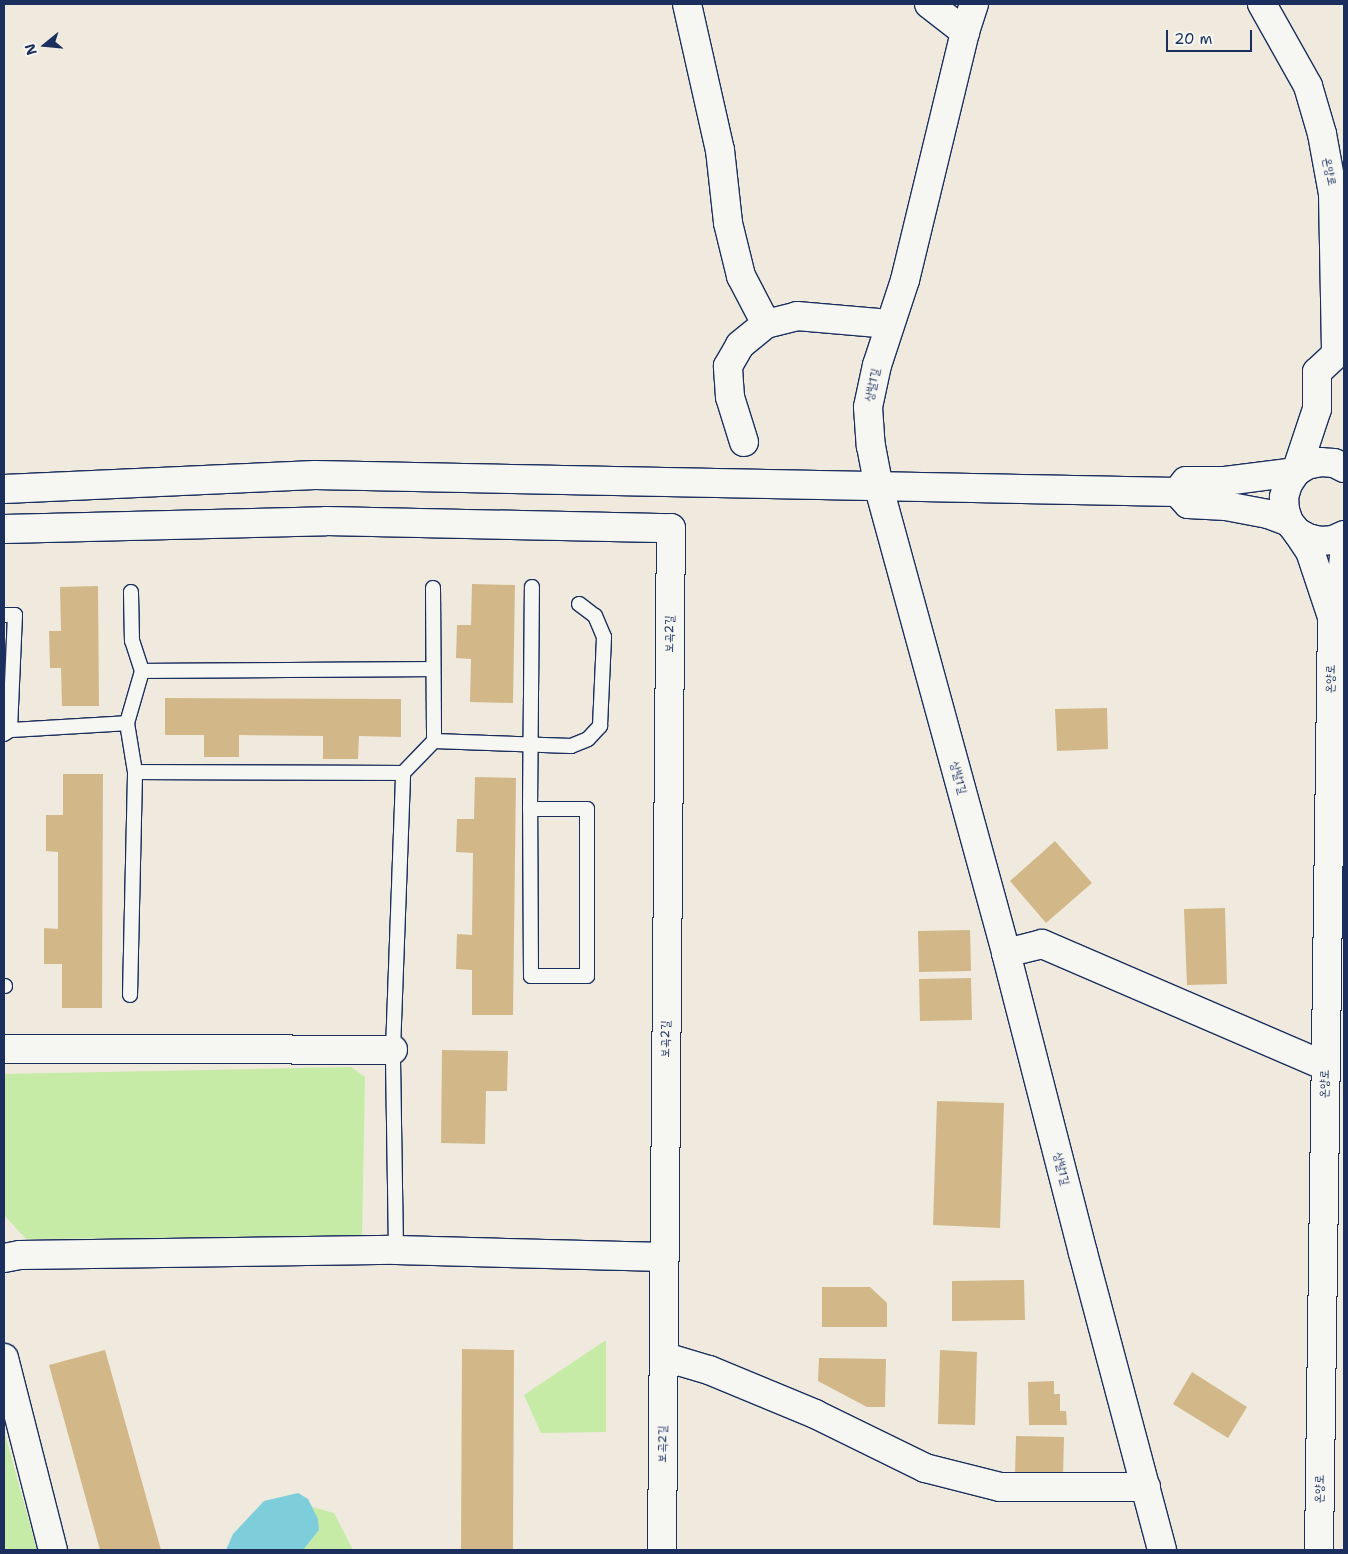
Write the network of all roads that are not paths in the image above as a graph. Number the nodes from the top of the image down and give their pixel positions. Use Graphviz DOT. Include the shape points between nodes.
graph roads {
  1 [pos="929,4"];
  2 [pos="974,4"];
  3 [pos="1262,4"];
  4 [pos="694,6"];
  5 [pos="965,32"];
  6 [pos="766,324"];
  7 [pos="890,324"];
  8 [pos="1340,359"];
  9 [pos="744,442"];
  10 [pos="1344,468"];
  11 [pos="1296,472"];
  12 [pos="879,488"];
  13 [pos="4,489"];
  14 [pos="1177,492"];
  15 [pos="1293,527"];
  16 [pos="4,530"];
  17 [pos="1344,536"];
  18 [pos="1344,556"];
  19 [pos="532,587"];
  20 [pos="433,588"];
  21 [pos="131,592"];
  22 [pos="579,604"];
  23 [pos="1338,612"];
  24 [pos="4,615"];
  25 [pos="434,669"];
  26 [pos="142,671"];
  27 [pos="7,689"];
  28 [pos="127,723"];
  29 [pos="7,732"];
  30 [pos="434,741"];
  31 [pos="531,744"];
  32 [pos="135,772"];
  33 [pos="403,773"];
  34 [pos="530,809"];
  35 [pos="1006,953"];
  36 [pos="130,995"];
  37 [pos="4,1049"];
  38 [pos="393,1050"];
  39 [pos="1332,1073"];
  40 [pos="396,1250"];
  41 [pos="664,1257"];
  42 [pos="4,1258"];
  43 [pos="665,1357"];
  44 [pos="4,1358"];
  45 [pos="1146,1487"];
  46 [pos="53,1550"];
  47 [pos="662,1550"];
  48 [pos="1162,1550"];
  49 [pos="1319,1550"];
  1 -- 5 [label="street"];
  2 -- 5 [label="street, 상발1길"];
  3 -- 8 [label="street, 온양로" via="1308,86 1322,134 1333,194"];
  4 -- 6 [label="street" via="720,150 728,223 741,276"];
  5 -- 7 [label="street, 상발1길" via="905,280"];
  6 -- 7 [label="street" via="797,316"];
  6 -- 9 [label="street" via="740,345 728,366 730,397"];
  7 -- 12 [label="street, 상발1길" via="868,406 870,446"];
  8 -- 11 [label="street" via="1317,372 1317,409"];
  10 -- 11 [label="street" via="1320,462"];
  11 -- 14 [label="street" via="1225,482 1186,481"];
  11 -- 15 [label="street" via="1284,497 1285,510"];
  12 -- 13 [label="street" via="315,475"];
  12 -- 14 [label="street"];
  12 -- 35 [label="street, 상발1길"];
  14 -- 15 [label="street" via="1188,504 1226,506 1268,514"];
  15 -- 17 [label="street" via="1308,538 1320,541"];
  15 -- 23 [label="street" via="1310,551"];
  16 -- 41 [label="street, 보곡2길" via="326,521 671,528"];
  18 -- 23 [label="street"];
  19 -- 31 [label="lane"];
  20 -- 25 [label="lane"];
  21 -- 26 [label="lane" via="132,641"];
  22 -- 31 [label="lane" via="595,616 604,637 600,726 588,739 572,746"];
  23 -- 39 [label="street, 온양로"];
  24 -- 27 [label="lane" via="15,615"];
  25 -- 26 [label="lane"];
  25 -- 30 [label="lane"];
  26 -- 28 [label="lane"];
  27 -- 29 [label="lane"];
  28 -- 29 [label="lane"];
  28 -- 32 [label="lane"];
  30 -- 31 [label="lane"];
  30 -- 33 [label="lane"];
  31 -- 34 [label="lane"];
  32 -- 33 [label="lane"];
  32 -- 36 [label="lane"];
  33 -- 38 [label="lane"];
  34 -- 34 [label="lane" via="531,976 587,976 587,809"];
  35 -- 39 [label="street" via="1042,944"];
  35 -- 45 [label="street, 상발1길" via="1082,1253"];
  37 -- 38 [label="street"];
  38 -- 40 [label="lane"];
  39 -- 49 [label="street, 온양로"];
  40 -- 41 [label="street"];
  40 -- 42 [label="street" via="20,1255"];
  41 -- 43 [label="street, 보곡2길"];
  43 -- 45 [label="street" via="709,1370 815,1414 926,1468 1000,1486"];
  43 -- 47 [label="street, 보곡2길"];
  44 -- 46 [label="street"];
  45 -- 48 [label="street, 상발1길"];
}
